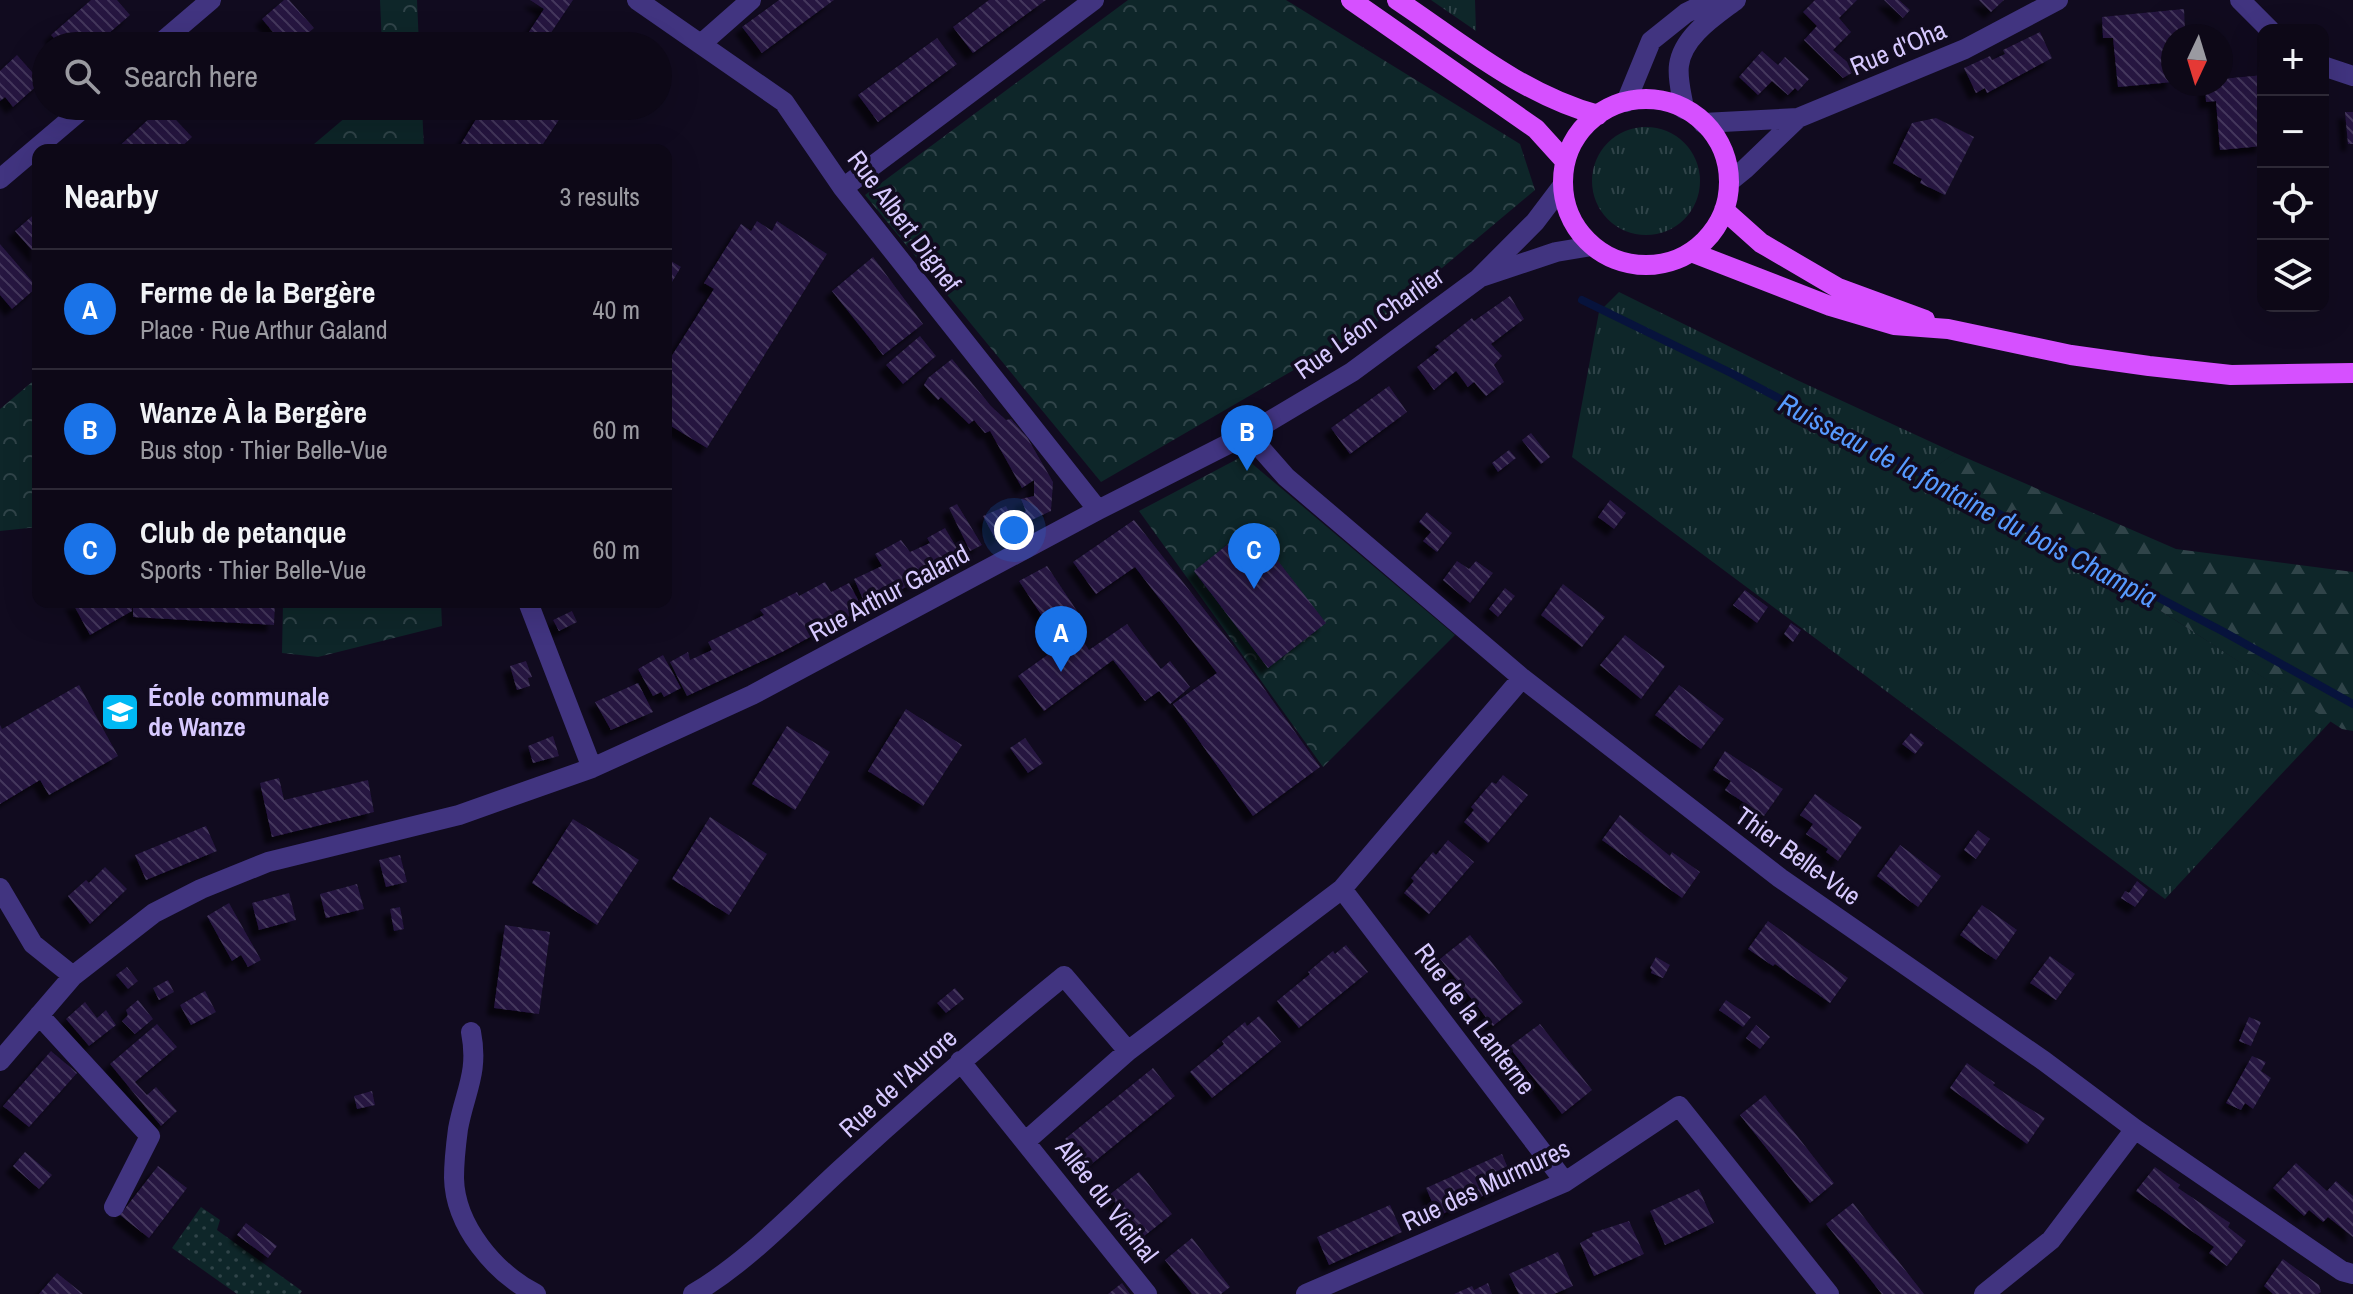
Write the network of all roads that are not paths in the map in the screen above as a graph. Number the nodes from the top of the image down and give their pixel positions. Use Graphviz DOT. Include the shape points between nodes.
graph roads {
  1 [pos="211,0"];
  2 [pos="637,0"];
  3 [pos="751,0"];
  4 [pos="1094,0"];
  5 [pos="1351,0"];
  6 [pos="1397,0"];
  7 [pos="1712,0"];
  8 [pos="1736,0"];
  9 [pos="2058,0"];
  10 [pos="2240,0"];
  11 [pos="2264,24"];
  12 [pos="173,32"];
  13 [pos="701,44"];
  14 [pos="2329,68"];
  15 [pos="2353,76"];
  16 [pos="1626,102"];
  17 [pos="1684,109"];
  18 [pos="1598,115"];
  19 [pos="1798,118"];
  20 [pos="70,120"];
  21 [pos="1703,123"];
  22 [pos="41,144"];
  23 [pos="32,152"];
  24 [pos="1565,161"];
  25 [pos="0,179"];
  26 [pos="1729,182"];
  27 [pos="1563,185"];
  28 [pos="843,188"];
  29 [pos="1724,210"];
  30 [pos="1592,246"];
  31 [pos="1691,252"];
  32 [pos="1478,279"];
  33 [pos="1948,329"];
  34 [pos="2353,373"];
  35 [pos="1248,434"];
  36 [pos="1098,510"];
  37 [pos="530,608"];
  38 [pos="1522,678"];
  39 [pos="592,768"];
  40 [pos="0,888"];
  41 [pos="1342,889"];
  42 [pos="73,976"];
  43 [pos="39,1015"];
  44 [pos="471,1032"];
  45 [pos="1128,1051"];
  46 [pos="0,1061"];
  47 [pos="960,1061"];
  48 [pos="2135,1129"];
  49 [pos="1026,1141"];
  50 [pos="1565,1182"];
  51 [pos="114,1207"];
  52 [pos="2353,1274"];
  53 [pos="536,1294"];
  54 [pos="693,1294"];
  55 [pos="1147,1294"];
  56 [pos="1306,1294"];
  57 [pos="1829,1294"];
  58 [pos="1984,1294"];
  1 -- 12 [label="street"];
  2 -- 13 [label="street, Rue Albert Dignef"];
  3 -- 13 [label="street"];
  4 -- 28 [label="street"];
  5 -- 24 [label="main road" via="1536,129"];
  6 -- 18 [label="main road" via="1554,101"];
  7 -- 16 [label="street" via="1651,41"];
  8 -- 17 [label="street" via="1688,42 1678,69"];
  9 -- 19 [label="street, Rue d'Oha" via="1965,49"];
  10 -- 11 [label="street"];
  13 -- 28 [label="street, Rue Albert Dignef" via="784,102"];
  14 -- 15 [label="street"];
  16 -- 17 [label="main road" via="1666,102"];
  16 -- 18 [label="main road"];
  17 -- 21 [label="main road"];
  18 -- 24 [label="main road" via="1572,143"];
  19 -- 21 [label="street, Rue d'Oha"];
  19 -- 26 [label="street, Rue d'Oha"];
  20 -- 22 [label="street"];
  21 -- 26 [label="main road" via="1726,160"];
  23 -- 25 [label="street"];
  24 -- 27 [label="main road"];
  26 -- 29 [label="main road"];
  27 -- 30 [label="main road" via="1571,219"];
  27 -- 32 [label="street, Rue Léon Charlier" via="1535,222"];
  28 -- 36 [label="street, Rue Albert Dignef"];
  29 -- 31 [label="main road" via="1705,241"];
  29 -- 33 [label="main road" via="1761,243 1838,288"];
  30 -- 31 [label="main road" via="1641,265"];
  30 -- 32 [label="street, Rue Léon Charlier" via="1556,252"];
  31 -- 33 [label="main road" via="1830,306 1894,325"];
  32 -- 35 [label="street, Rue Léon Charlier" via="1352,372"];
  33 -- 34 [label="main road" via="2071,355 2231,375"];
  35 -- 36 [label="street, Rue Arthur Galand"];
  35 -- 38 [label="street, Thier Belle-Vue" via="1286,477"];
  36 -- 39 [label="street, Rue Arthur Galand" via="752,695"];
  37 -- 39 [label="street"];
  38 -- 41 [label="street"];
  38 -- 48 [label="street, Thier Belle-Vue" via="1780,878"];
  39 -- 42 [label="street, Rue Arthur Galand" via="459,815 268,862 154,913"];
  40 -- 42 [label="street" via="33,944"];
  41 -- 45 [label="street"];
  41 -- 50 [label="street, Rue de la Lanterne"];
  42 -- 43 [label="street, Rue Arthur Galand"];
  43 -- 46 [label="street, Rue Arthur Galand"];
  43 -- 51 [label="street" via="150,1136"];
  44 -- 53 [label="street" via="471,1081 454,1180 462,1216 504,1274"];
  45 -- 47 [label="street, Rue de l'Aurore" via="1064,976"];
  45 -- 49 [label="street"];
  47 -- 49 [label="street, Allée du Vicinal"];
  47 -- 54 [label="street, Rue de l'Aurore" via="766,1237"];
  48 -- 52 [label="street, Thier Belle-Vue"];
  48 -- 58 [label="street" via="2051,1240"];
  49 -- 55 [label="street, Allée du Vicinal"];
  50 -- 56 [label="street, Rue des Murmures"];
  50 -- 57 [label="street, Rue des Murmures" via="1679,1106"];
}
